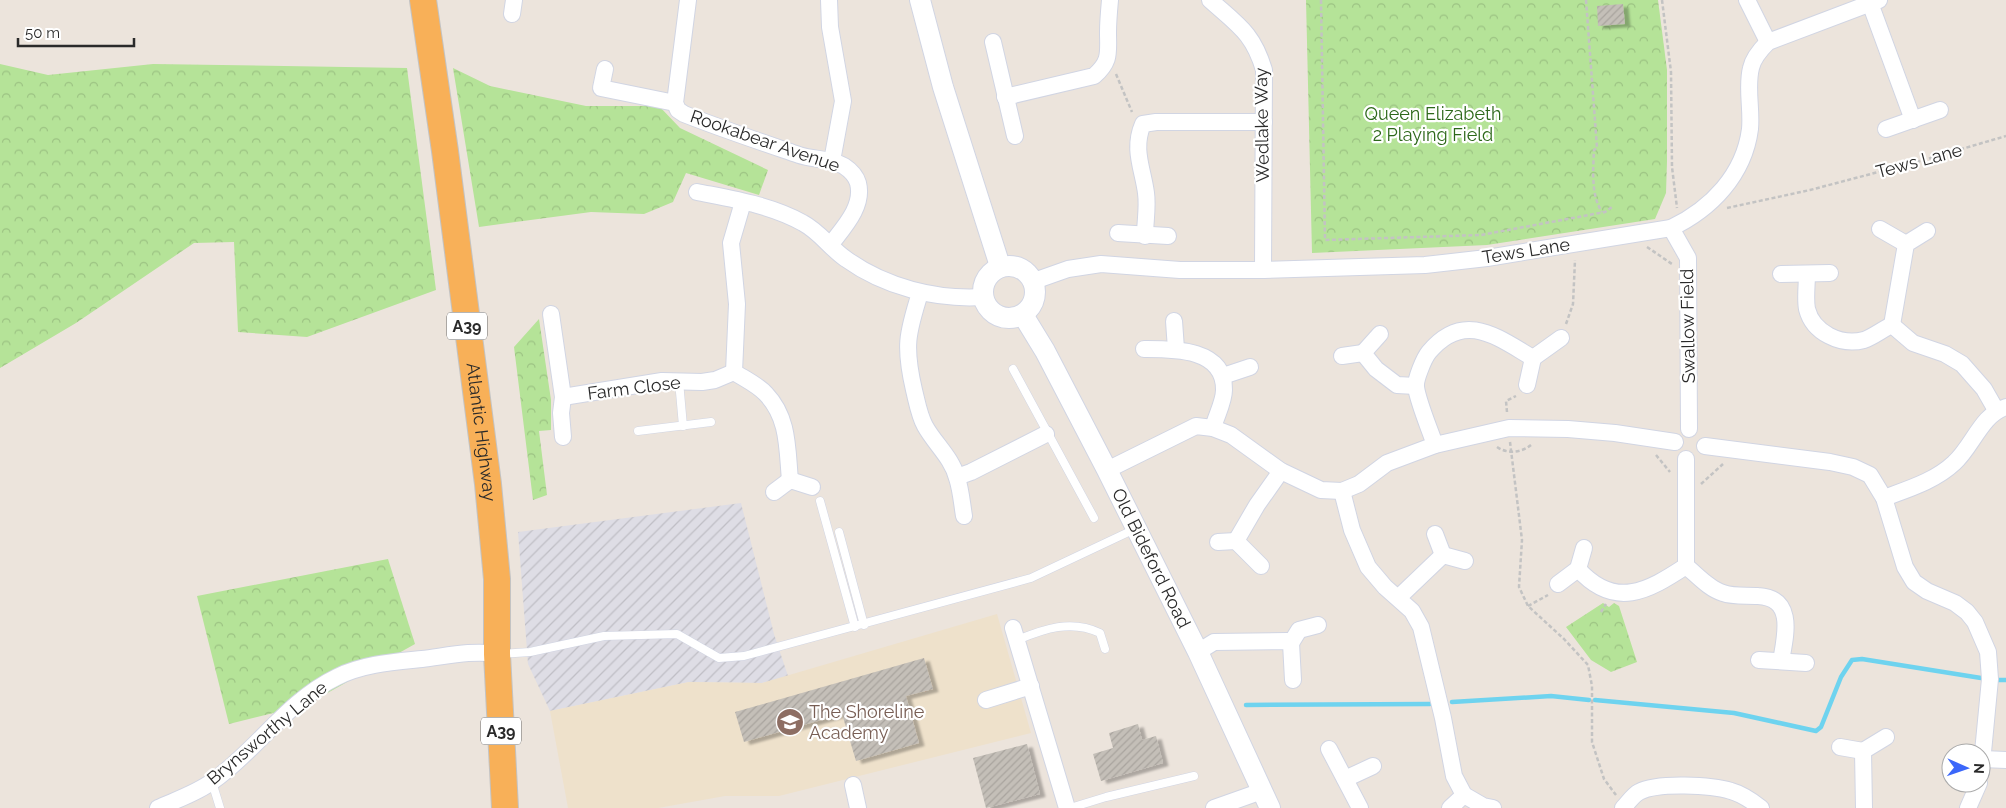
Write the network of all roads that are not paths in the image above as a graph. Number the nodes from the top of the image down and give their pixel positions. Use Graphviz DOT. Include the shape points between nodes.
graph roads {
  1 [pos="423,0"];
  2 [pos="688,0"];
  3 [pos="830,0"];
  4 [pos="920,0"];
  5 [pos="1110,0"];
  6 [pos="1210,0"];
  7 [pos="1747,0"];
  8 [pos="1874,2"];
  9 [pos="993,42"];
  10 [pos="1768,42"];
  11 [pos="605,69"];
  12 [pos="1005,97"];
  13 [pos="674,103"];
  14 [pos="1940,110"];
  15 [pos="1913,120"];
  16 [pos="1264,122"];
  17 [pos="1886,129"];
  18 [pos="1015,136"];
  19 [pos="832,161"];
  20 [pos="697,192"];
  21 [pos="743,202"];
  22 [pos="1677,225"];
  23 [pos="1880,229"];
  24 [pos="1927,231"];
  25 [pos="1118,233"];
  26 [pos="1145,236"];
  27 [pos="1168,236"];
  28 [pos="831,244"];
  29 [pos="1906,244"];
  30 [pos="1000,266"];
  31 [pos="1263,270"];
  32 [pos="1830,273"];
  33 [pos="1781,274"];
  34 [pos="1807,274"];
  35 [pos="1034,281"];
  36 [pos="920,293"];
  37 [pos="983,297"];
  38 [pos="551,314"];
  39 [pos="1022,314"];
  40 [pos="1174,320"];
  41 [pos="1892,325"];
  42 [pos="1380,334"];
  43 [pos="1562,338"];
  44 [pos="1144,349"];
  45 [pos="1176,349"];
  46 [pos="1363,353"];
  47 [pos="1342,356"];
  48 [pos="1534,358"];
  49 [pos="1250,367"];
  50 [pos="1013,369"];
  51 [pos="734,372"];
  52 [pos="1223,376"];
  53 [pos="679,381"];
  54 [pos="1527,385"];
  55 [pos="1416,386"];
  56 [pos="563,397"];
  57 [pos="2001,409"];
  58 [pos="711,422"];
  59 [pos="683,426"];
  60 [pos="1213,428"];
  61 [pos="1689,429"];
  62 [pos="638,431"];
  63 [pos="1046,434"];
  64 [pos="563,437"];
  65 [pos="1675,442"];
  66 [pos="1435,446"];
  67 [pos="1706,446"];
  68 [pos="1686,460"];
  69 [pos="1107,470"];
  70 [pos="1281,471"];
  71 [pos="957,477"];
  72 [pos="790,480"];
  73 [pos="1342,491"];
  74 [pos="774,492"];
  75 [pos="816,494"];
  76 [pos="1884,498"];
  77 [pos="964,516"];
  78 [pos="1094,518"];
  79 [pos="1135,529"];
  80 [pos="838,532"];
  81 [pos="1436,534"];
  82 [pos="1236,541"];
  83 [pos="1218,542"];
  84 [pos="1584,548"];
  85 [pos="1443,555"];
  86 [pos="1465,561"];
  87 [pos="1261,566"];
  88 [pos="1686,566"];
  89 [pos="1578,569"];
  90 [pos="1558,584"];
  91 [pos="1398,598"];
  92 [pos="864,625"];
  93 [pos="1318,625"];
  94 [pos="854,627"];
  95 [pos="1015,634"];
  96 [pos="1291,643"];
  97 [pos="1105,649"];
  98 [pos="1198,652"];
  99 [pos="497,654"];
  100 [pos="1759,660"];
  101 [pos="1781,661"];
  102 [pos="1806,663"];
  103 [pos="1293,680"];
  104 [pos="1031,686"];
  105 [pos="986,700"];
  106 [pos="1886,737"];
  107 [pos="1984,743"];
  108 [pos="1840,747"];
  109 [pos="1329,749"];
  110 [pos="1863,752"];
  111 [pos="2006,760"];
  112 [pos="1991,764"];
  113 [pos="1373,766"];
  114 [pos="1194,776"];
  115 [pos="1345,779"];
  116 [pos="212,782"];
  117 [pos="853,785"];
  118 [pos="1975,793"];
  119 [pos="1464,795"];
  120 [pos="1266,799"];
  121 [pos="1625,806"];
  122 [pos="158,808"];
  123 [pos="220,808"];
  124 [pos="506,808"];
  125 [pos="858,808"];
  126 [pos="1069,808"];
  127 [pos="1214,808"];
  128 [pos="1360,808"];
  129 [pos="1450,808"];
  130 [pos="1493,808"];
  131 [pos="1761,808"];
  132 [pos="1864,808"];
  133 [pos="1968,808"];
  1 -- 99 [label="highway, Atlantic Highway / A39" via="488,484 497,579"];
  2 -- 13 [label="street, Rookabear Avenue"];
  3 -- 19 [label="street" via="830,26 843,101"];
  4 -- 30 [label="street" via="943,87"];
  5 -- 12 [label="street" via="1109,51 1102,69 1094,76"];
  6 -- 16 [label="street, Wedlake Way" via="1243,29 1259,53 1264,70"];
  7 -- 10 [label="street"];
  8 -- 10 [label="street"];
  8 -- 15 [label="street"];
  9 -- 12 [label="street"];
  10 -- 22 [label="street, Tews Lane" via="1751,67 1750,131 1728,183 1702,210"];
  11 -- 13 [label="street" via="601,88"];
  12 -- 18 [label="street"];
  13 -- 19 [label="street, Rookabear Avenue" via="678,110 692,117 802,156"];
  14 -- 15 [label="street"];
  15 -- 17 [label="street"];
  16 -- 26 [label="street" via="1143,124 1138,163 1146,194"];
  16 -- 31 [label="street, Wedlake Way"];
  19 -- 28 [label="street, Rookabear Avenue" via="854,175 859,195 852,214"];
  20 -- 21 [label="street"];
  21 -- 28 [label="street" via="796,219"];
  21 -- 51 [label="street" via="731,243 737,304"];
  22 -- 31 [label="street, Tews Lane" via="1487,258 1425,265"];
  22 -- 61 [label="street, Swallow Field" via="1688,258"];
  23 -- 29 [label="street"];
  24 -- 29 [label="street"];
  25 -- 26 [label="street"];
  26 -- 27 [label="street"];
  28 -- 36 [label="street" via="844,258 865,272"];
  29 -- 41 [label="street"];
  30 -- 35 [label="street" via="1022,268"];
  30 -- 37 [label="street" via="987,277"];
  31 -- 35 [label="street, Tews Lane" via="1180,270 1101,264 1068,268"];
  32 -- 34 [label="street"];
  33 -- 34 [label="street"];
  34 -- 41 [label="street" via="1807,310 1816,327 1831,337 1845,342 1864,340"];
  35 -- 39 [label="street" via="1034,301"];
  36 -- 37 [label="street" via="958,298"];
  36 -- 71 [label="street" via="907,344 907,362 922,419"];
  37 -- 39 [label="street" via="994,314 1003,318"];
  38 -- 56 [label="street, Farm Close"];
  39 -- 69 [label="street, Old Bideford Road"];
  40 -- 45 [label="street"];
  41 -- 57 [label="street" via="1913,343 1946,354 1962,364"];
  42 -- 46 [label="street"];
  43 -- 48 [label="street"];
  44 -- 45 [label="street"];
  45 -- 52 [label="street" via="1212,360"];
  46 -- 47 [label="street"];
  46 -- 55 [label="street" via="1376,369 1397,384"];
  48 -- 54 [label="street"];
  48 -- 55 [label="street" via="1490,333 1468,328 1435,344 1425,357"];
  49 -- 52 [label="street"];
  50 -- 63 [label="lane"];
  51 -- 53 [label="street, Farm Close" via="715,380"];
  51 -- 72 [label="street" via="765,393 780,415 786,430"];
  52 -- 60 [label="street" via="1224,391"];
  53 -- 56 [label="street, Farm Close"];
  53 -- 59 [label="lane"];
  55 -- 66 [label="street"];
  56 -- 64 [label="street, Farm Close"];
  57 -- 76 [label="street" via="1985,420 1954,464 1931,479"];
  58 -- 59 [label="lane"];
  59 -- 62 [label="lane"];
  60 -- 69 [label="street" via="1196,426"];
  60 -- 70 [label="street" via="1231,435"];
  61 -- 65 [label="street" via="1682,431"];
  61 -- 67 [label="street" via="1702,434"];
  63 -- 71 [label="street"];
  63 -- 78 [label="lane"];
  65 -- 66 [label="street" via="1596,432 1508,428"];
  65 -- 68 [label="street" via="1676,452"];
  66 -- 73 [label="street" via="1387,463 1359,484"];
  67 -- 68 [label="street" via="1701,456"];
  67 -- 76 [label="street" via="1853,467 1870,475"];
  68 -- 88 [label="street"];
  69 -- 79 [label="street, Old Bideford Road"];
  70 -- 73 [label="street" via="1322,490"];
  70 -- 82 [label="street"];
  71 -- 77 [label="street"];
  72 -- 74 [label="street"];
  72 -- 75 [label="street"];
  73 -- 91 [label="street" via="1352,530 1368,567"];
  75 -- 94 [label="lane"];
  76 -- 107 [label="street" via="1905,567 1914,582 1967,612 1988,652 1990,679"];
  79 -- 92 [label="lane" via="1031,578"];
  79 -- 98 [label="street, Old Bideford Road"];
  80 -- 92 [label="lane"];
  81 -- 85 [label="street"];
  82 -- 83 [label="street"];
  82 -- 87 [label="street"];
  84 -- 89 [label="street"];
  85 -- 86 [label="street"];
  85 -- 91 [label="street"];
  88 -- 89 [label="street" via="1648,589 1630,592 1598,587"];
  88 -- 101 [label="street" via="1722,593 1761,596 1775,601 1786,618"];
  89 -- 90 [label="street"];
  91 -- 119 [label="street" via="1412,611 1421,627 1454,776"];
  92 -- 94 [label="lane"];
  93 -- 96 [label="street" via="1299,630"];
  94 -- 99 [label="lane" via="744,656 719,658 677,634 604,636 530,652"];
  95 -- 97 [label="lane" via="1052,627 1091,629 1100,633"];
  95 -- 104 [label="street"];
  96 -- 98 [label="street" via="1287,640 1214,642"];
  96 -- 103 [label="street"];
  98 -- 120 [label="street, Old Bideford Road"];
  99 -- 116 [label="street, Brynsworthy Lane" via="482,652 367,666 337,676 312,691"];
  99 -- 124 [label="highway, Atlantic Highway / A39"];
  100 -- 101 [label="street"];
  101 -- 102 [label="street"];
  104 -- 105 [label="street"];
  104 -- 126 [label="street"];
  106 -- 110 [label="street"];
  108 -- 110 [label="street"];
  109 -- 115 [label="street"];
  110 -- 132 [label="street"];
  111 -- 112 [label="street"];
  113 -- 115 [label="street"];
  114 -- 126 [label="lane"];
  115 -- 128 [label="street"];
  116 -- 122 [label="street, Brynsworthy Lane"];
  116 -- 123 [label="lane"];
  117 -- 125 [label="street"];
  118 -- 133 [label="street"];
  119 -- 129 [label="street"];
  119 -- 130 [label="street"];
  120 -- 127 [label="street"];
  121 -- 131 [label="street" via="1638,792 1669,785 1731,791"];
}
